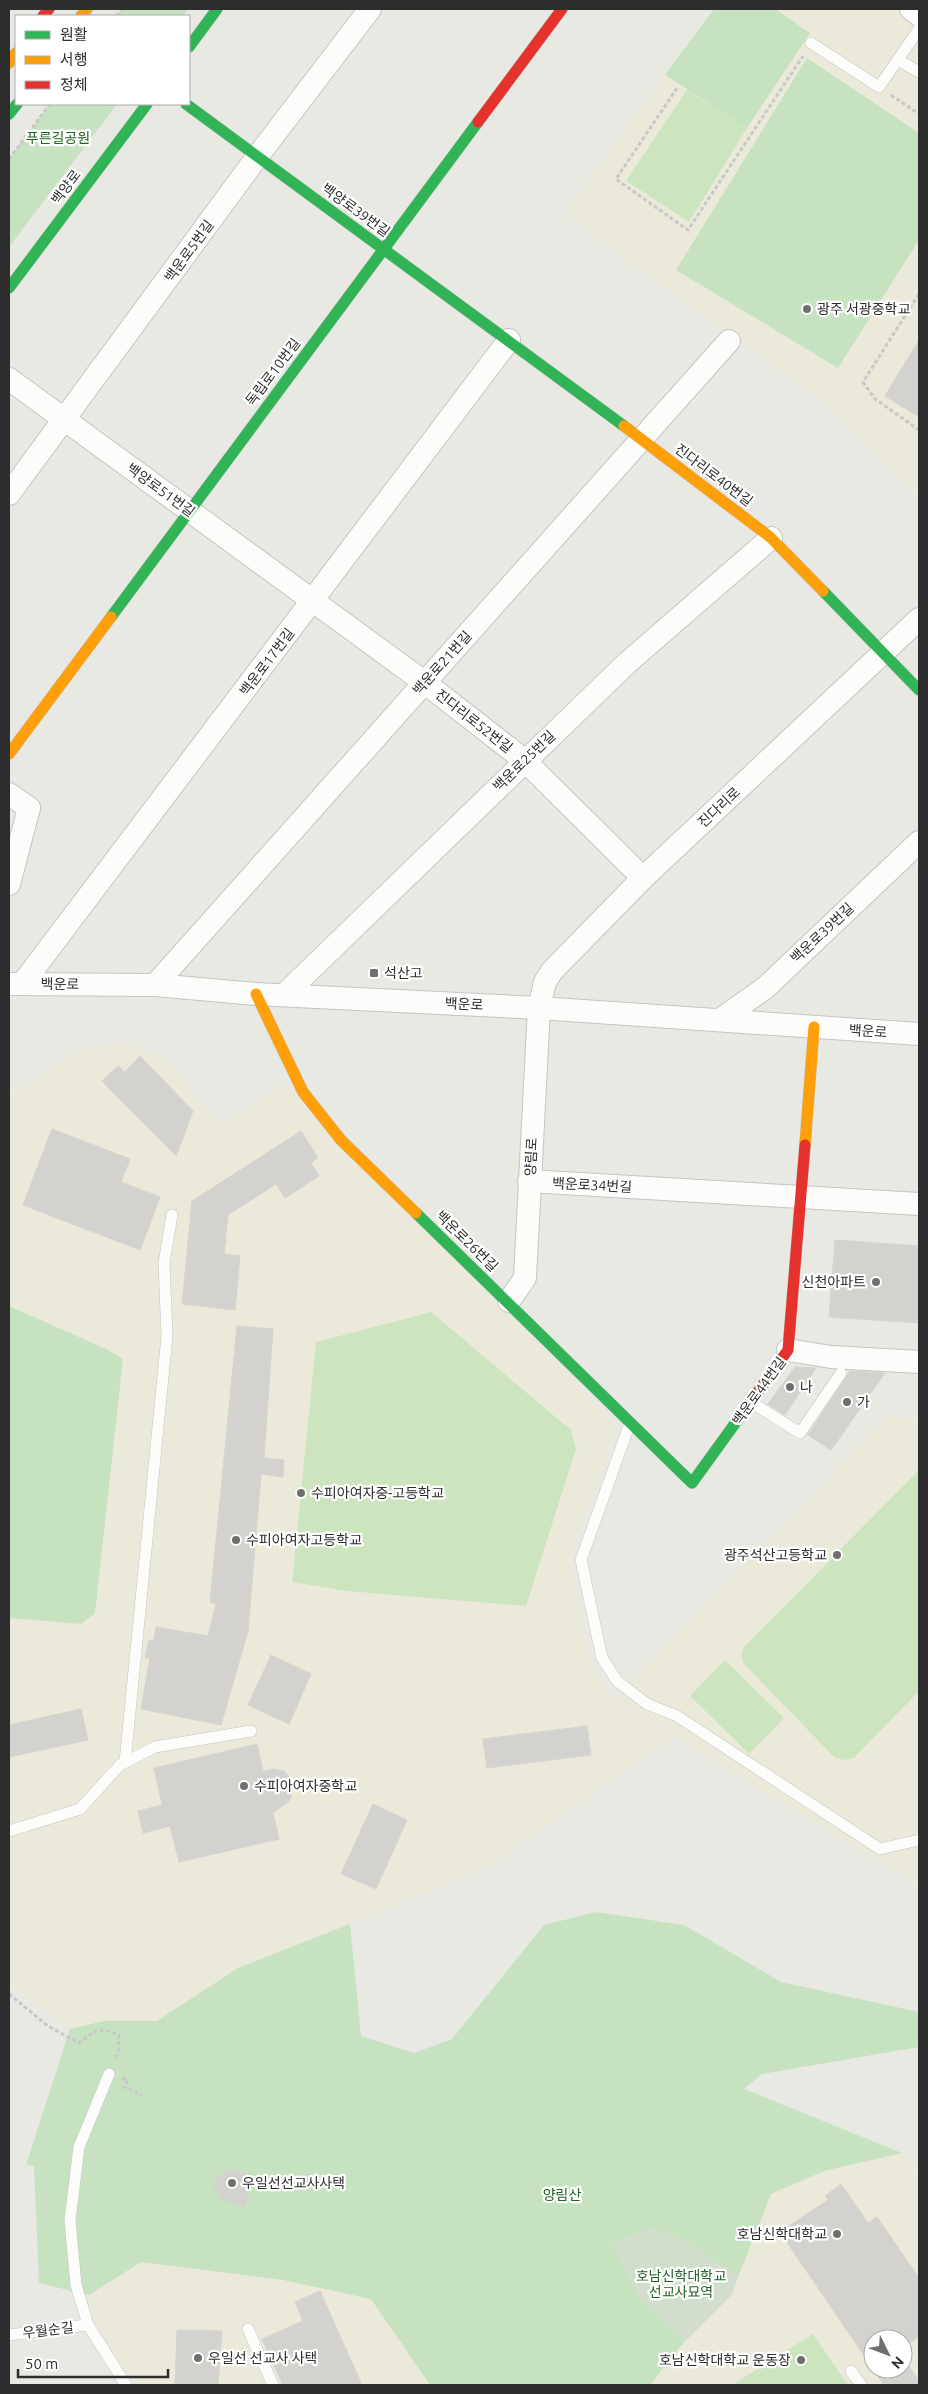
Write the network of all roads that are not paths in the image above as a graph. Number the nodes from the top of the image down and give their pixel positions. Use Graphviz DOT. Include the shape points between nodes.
graph roads {
  1 [pos="217,9"];
  2 [pos="370,9"];
  3 [pos="562,9"];
  4 [pos="912,9"];
  5 [pos="919,15"];
  6 [pos="919,29"];
  7 [pos="811,43"];
  8 [pos="190,47"];
  9 [pos="898,60"];
  10 [pos="919,72"];
  11 [pos="146,105"];
  12 [pos="187,105"];
  13 [pos="258,157"];
  14 [pos="384,249"];
  15 [pos="9,288"];
  16 [pos="510,340"];
  17 [pos="728,342"];
  18 [pos="9,379"];
  19 [pos="65,419"];
  20 [pos="641,439"];
  21 [pos="9,494"];
  22 [pos="189,510"];
  23 [pos="771,538"];
  24 [pos="314,601"];
  25 [pos="919,619"];
  26 [pos="884,652"];
  27 [pos="424,682"];
  28 [pos="919,690"];
  29 [pos="9,754"];
  30 [pos="524,760"];
  31 [pos="9,794"];
  32 [pos="919,842"];
  33 [pos="643,878"];
  34 [pos="9,884"];
  35 [pos="16,984"];
  36 [pos="155,985"];
  37 [pos="256,994"];
  38 [pos="286,994"];
  39 [pos="538,1008"];
  40 [pos="721,1019"];
  41 [pos="814,1027"];
  42 [pos="919,1034"];
  43 [pos="529,1181"];
  44 [pos="799,1197"];
  45 [pos="919,1204"];
  46 [pos="172,1215"];
  47 [pos="509,1302"];
  48 [pos="788,1350"];
  49 [pos="919,1362"];
  50 [pos="842,1374"];
  51 [pos="751,1402"];
  52 [pos="630,1423"];
  53 [pos="692,1483"];
  54 [pos="251,1731"];
  55 [pos="125,1762"];
  56 [pos="9,1831"];
  57 [pos="919,1840"];
  58 [pos="109,2074"];
  59 [pos="88,2325"];
  60 [pos="248,2330"];
  61 [pos="9,2335"];
  62 [pos="851,2371"];
  63 [pos="126,2385"];
  64 [pos="273,2385"];
  65 [pos="861,2385"];
  1 -- 8 [label="street"];
  2 -- 13 [label="street, 백운로5번길"];
  3 -- 14 [label="street, 독립로10번길"];
  4 -- 5 [label="street"];
  6 -- 9 [label="lane"];
  7 -- 9 [label="lane" via="879,88"];
  9 -- 10 [label="lane"];
  11 -- 15 [label="street, 백양로"];
  12 -- 13 [label="street, 백양로39번길"];
  13 -- 14 [label="street, 백양로39번길"];
  13 -- 19 [label="street, 백운로5번길"];
  14 -- 16 [label="street, 백양로39번길"];
  14 -- 22 [label="street, 독립로10번길"];
  16 -- 20 [label="street, 진다리로40번길"];
  16 -- 24 [label="street, 백운로17번길"];
  17 -- 20 [label="street, 백운로21번길"];
  18 -- 19 [label="street, 백양로51번길"];
  19 -- 21 [label="street, 백운로5번길"];
  19 -- 22 [label="street, 백양로51번길"];
  20 -- 23 [label="street, 진다리로40번길"];
  20 -- 27 [label="street, 백운로21번길"];
  22 -- 24 [label="street, 백양로51번길"];
  22 -- 29 [label="street, 독립로10번길"];
  23 -- 26 [label="street, 진다리로40번길"];
  23 -- 30 [label="street, 백운로25번길" via="627,663"];
  24 -- 27 [label="street, 진다리로52번길"];
  24 -- 35 [label="street, 백운로17번길"];
  25 -- 26 [label="street, 진다리로"];
  26 -- 28 [label="street, 진다리로40번길"];
  26 -- 33 [label="street, 진다리로"];
  27 -- 30 [label="street, 진다리로52번길"];
  27 -- 36 [label="street, 백운로21번길"];
  30 -- 33 [label="street, 진다리로52번길"];
  30 -- 38 [label="street, 백운로25번길"];
  31 -- 34 [label="street" via="29,808"];
  32 -- 40 [label="street, 백운로39번길" via="764,988"];
  33 -- 39 [label="street, 진다리로" via="552,971 545,982"];
  35 -- 36 [label="street, 백운로"];
  36 -- 37 [label="street, 백운로"];
  37 -- 38 [label="street, 백운로"];
  37 -- 47 [label="street, 백운로26번길" via="303,1092 341,1140"];
  38 -- 39 [label="street, 백운로"];
  39 -- 40 [label="street, 백운로"];
  39 -- 43 [label="street, 양림로"];
  40 -- 41 [label="street, 백운로"];
  41 -- 42 [label="street, 백운로"];
  41 -- 44 [label="street, 백운로44번길"];
  43 -- 44 [label="street, 백운로34번길"];
  43 -- 47 [label="street, 양림로" via="526,1278"];
  44 -- 45 [label="street"];
  44 -- 48 [label="street, 백운로44번길"];
  46 -- 55 [label="lane" via="164,1263 167,1336"];
  47 -- 52 [label="street, 백운로26번길"];
  48 -- 49 [label="street" via="831,1357"];
  48 -- 51 [label="street, 백운로44번길"];
  50 -- 51 [label="lane" via="800,1433"];
  51 -- 53 [label="street, 백운로44번길"];
  52 -- 53 [label="street, 백운로26번길"];
  52 -- 57 [label="lane" via="581,1560 602,1658 617,1681 647,1704 677,1716 880,1849"];
  54 -- 55 [label="lane" via="155,1747"];
  55 -- 56 [label="lane" via="80,1809"];
  58 -- 59 [label="lane" via="79,2147 70,2220 76,2285"];
  59 -- 61 [label="lane, 우월순길"];
  59 -- 63 [label="lane"];
  60 -- 64 [label="lane"];
  62 -- 65 [label="lane"];
}
